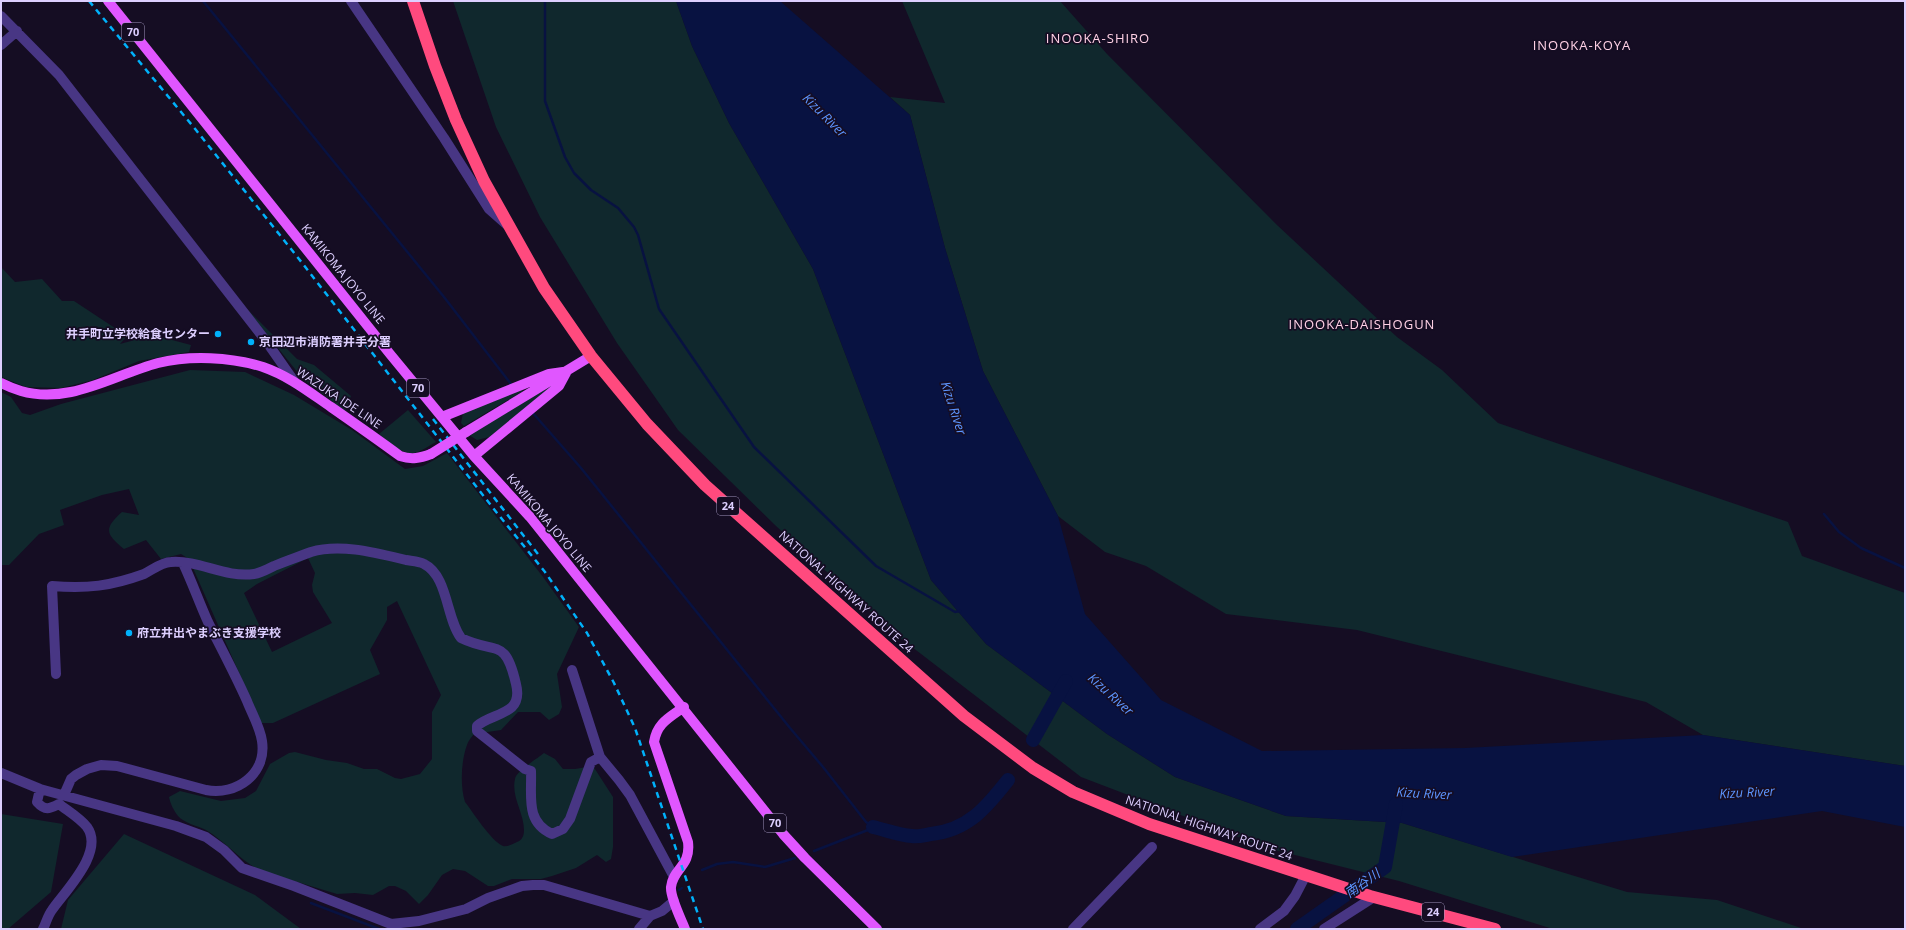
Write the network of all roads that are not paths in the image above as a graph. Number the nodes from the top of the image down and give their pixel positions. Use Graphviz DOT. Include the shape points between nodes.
graph roads {
  1 [pos="108,1"];
  2 [pos="351,1"];
  3 [pos="413,1"];
  4 [pos="1,16"];
  5 [pos="17,31"];
  6 [pos="1,45"];
  7 [pos="508,225"];
  8 [pos="591,356"];
  9 [pos="567,372"];
  10 [pos="294,381"];
  11 [pos="1,383"];
  12 [pos="442,417"];
  13 [pos="474,456"];
  14 [pos="183,563"];
  15 [pos="572,670"];
  16 [pos="56,674"];
  17 [pos="684,707"];
  18 [pos="600,758"];
  19 [pos="1,773"];
  20 [pos="40,789"];
  21 [pos="64,795"];
  22 [pos="1152,847"];
  23 [pos="1306,875"];
  24 [pos="674,877"];
  25 [pos="1372,896"];
  26 [pos="674,902"];
  27 [pos="650,916"];
  28 [pos="396,927"];
  29 [pos="43,929"];
  30 [pos="639,929"];
  31 [pos="685,929"];
  32 [pos="877,929"];
  33 [pos="1073,929"];
  34 [pos="1260,929"];
  35 [pos="1324,929"];
  36 [pos="1495,929"];
  1 -- 12 [label="main road, KAMIKOMA JOYO LINE / 70"];
  2 -- 7 [label="street" via="489,209"];
  3 -- 7 [label="highway, NATIONAL HIGHWAY ROUTE 24 / 24" via="456,120"];
  4 -- 5 [label="street"];
  5 -- 6 [label="street"];
  5 -- 10 [label="street" via="59,75"];
  7 -- 8 [label="highway, NATIONAL HIGHWAY ROUTE 24 / 24" via="544,288"];
  8 -- 9 [label="main road, WAZUKA IDE LINE"];
  8 -- 23 [label="highway, NATIONAL HIGHWAY ROUTE 24 / 24" via="647,424 705,485 964,716 1032,768 1073,792 1149,824"];
  9 -- 10 [label="main road, WAZUKA IDE LINE, bridge" via="431,454 419,458 400,456"];
  9 -- 12 [label="main road" via="549,374"];
  9 -- 13 [label="main road" via="559,386"];
  10 -- 11 [label="main road, WAZUKA IDE LINE" via="263,367 188,359 158,363 68,392 43,395 20,391"];
  12 -- 13 [label="main road, KAMIKOMA JOYO LINE / 70"];
  13 -- 17 [label="main road, KAMIKOMA JOYO LINE / 70" via="530,517"];
  14 -- 16 [label="street" via="170,562 114,584 76,588 52,586"];
  14 -- 18 [label="street" via="225,574 255,574 313,552 330,549 388,555 424,564 433,572 440,584 453,623 461,638 497,648 510,659 518,690 516,702 508,710 482,722 477,726 477,731 531,771 532,814 543,830 552,834 562,829 570,819 591,762"];
  14 -- 21 [label="street" via="261,734 263,748 257,769 243,784 232,790 219,792 117,766 101,765 87,769 71,779"];
  15 -- 18 [label="street"];
  17 -- 24 [label="main road" via="662,723 656,732 654,742 688,842 688,857"];
  17 -- 32 [label="main road, KAMIKOMA JOYO LINE / 70" via="783,834"];
  18 -- 24 [label="street" via="630,795"];
  19 -- 20 [label="street"];
  20 -- 21 [label="street"];
  20 -- 29 [label="street" via="37,802 48,809 59,804 81,821 88,828 92,846 82,870 51,911"];
  21 -- 28 [label="street" via="176,826 206,837 242,868"];
  22 -- 33 [label="street"];
  23 -- 25 [label="highway, NATIONAL HIGHWAY ROUTE 24 / 24"];
  23 -- 34 [label="street" via="1284,911"];
  24 -- 26 [label="main road" via="670,889"];
  25 -- 35 [label="street"];
  25 -- 36 [label="highway, NATIONAL HIGHWAY ROUTE 24 / 24"];
  26 -- 27 [label="street"];
  26 -- 31 [label="main road"];
  27 -- 28 [label="street" via="544,885 533,885 522,886 488,898 466,909"];
  27 -- 30 [label="street"];
}
